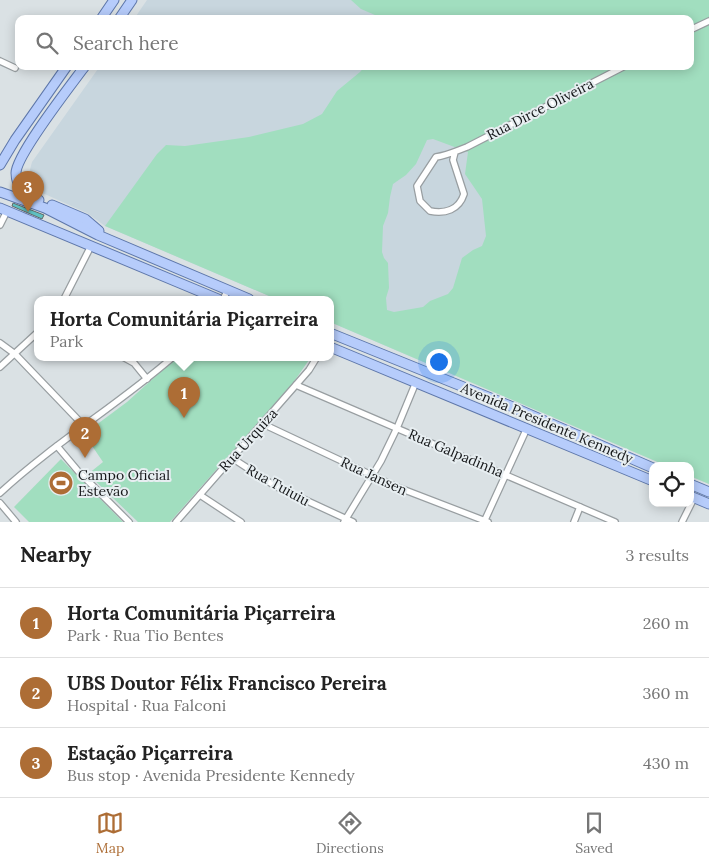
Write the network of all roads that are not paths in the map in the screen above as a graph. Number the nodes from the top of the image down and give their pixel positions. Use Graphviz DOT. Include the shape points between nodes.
graph roads {
  1 [pos="114,0"];
  2 [pos="132,0"];
  3 [pos="104,15"];
  4 [pos="122,15"];
  5 [pos="709,21"];
  6 [pos="694,28"];
  7 [pos="0,61"];
  8 [pos="15,68"];
  9 [pos="64,70"];
  10 [pos="82,70"];
  11 [pos="617,70"];
  12 [pos="15,140"];
  13 [pos="455,152"];
  14 [pos="0,156"];
  15 [pos="0,165"];
  16 [pos="0,192"];
  17 [pos="3,210"];
  18 [pos="0,224"];
  19 [pos="108,239"];
  20 [pos="91,246"];
  21 [pos="228,290"];
  22 [pos="66,296"];
  23 [pos="211,296"];
  24 [pos="225,296"];
  25 [pos="242,296"];
  26 [pos="334,335"];
  27 [pos="34,336"];
  28 [pos="0,343"];
  29 [pos="334,349"];
  30 [pos="15,354"];
  31 [pos="131,361"];
  32 [pos="168,361"];
  33 [pos="315,361"];
  34 [pos="0,367"];
  35 [pos="147,379"];
  36 [pos="416,382"];
  37 [pos="296,385"];
  38 [pos="263,424"];
  39 [pos="84,426"];
  40 [pos="397,428"];
  41 [pos="526,428"];
  42 [pos="599,444"];
  43 [pos="57,446"];
  44 [pos="594,457"];
  45 [pos="232,458"];
  46 [pos="630,458"];
  47 [pos="649,466"];
  48 [pos="625,470"];
  49 [pos="373,475"];
  50 [pos="505,475"];
  51 [pos="649,479"];
  52 [pos="694,486"];
  53 [pos="709,492"];
  54 [pos="0,493"];
  55 [pos="200,495"];
  56 [pos="694,498"];
  57 [pos="0,503"];
  58 [pos="709,504"];
  59 [pos="580,507"];
  60 [pos="688,507"];
  61 [pos="348,521"];
  62 [pos="16,522"];
  63 [pos="130,522"];
  64 [pos="176,522"];
  65 [pos="242,522"];
  66 [pos="485,522"];
  67 [pos="574,522"];
  68 [pos="615,522"];
  69 [pos="682,522"];
  1 -- 3 [label="main road"];
  2 -- 4 [label="main road"];
  5 -- 6 [label="street"];
  7 -- 8 [label="street"];
  9 -- 12 [label="main road"];
  10 -- 19 [label="main road" via="30,143 17,165 16,175 25,194 85,219"];
  11 -- 13 [label="street, Rua Dirce Oliveira"];
  12 -- 14 [label="main road"];
  12 -- 15 [label="main road"];
  13 -- 13 [label="street, Rua Dirce Oliveira" via="436,157 417,186 420,201 430,211 448,211 462,199 464,194 453,160"];
  16 -- 19 [label="main road" via="45,208"];
  17 -- 18 [label="street"];
  17 -- 20 [label="main road"];
  19 -- 21 [label="main road"];
  20 -- 22 [label="street"];
  20 -- 23 [label="main road"];
  21 -- 24 [label="street"];
  21 -- 25 [label="main road"];
  26 -- 42 [label="main road, Avenida Presidente Kennedy"];
  27 -- 30 [label="street"];
  28 -- 30 [label="street"];
  29 -- 36 [label="main road, Avenida Presidente Kennedy"];
  30 -- 34 [label="street"];
  30 -- 39 [label="street"];
  31 -- 35 [label="street"];
  32 -- 35 [label="street"];
  33 -- 37 [label="street, Rua Urquiza"];
  35 -- 39 [label="street"];
  36 -- 40 [label="street"];
  36 -- 41 [label="main road, Avenida Presidente Kennedy"];
  37 -- 38 [label="street, Rua Urquiza"];
  37 -- 40 [label="street, Rua Galpadinha"];
  38 -- 45 [label="street, Rua Urquiza"];
  38 -- 49 [label="street, Rua Jansen"];
  39 -- 43 [label="street"];
  40 -- 49 [label="street"];
  40 -- 50 [label="street, Rua Galpadinha"];
  41 -- 44 [label="main road, Avenida Presidente Kennedy"];
  41 -- 50 [label="street"];
  42 -- 44 [label="main road"];
  42 -- 46 [label="main road, Avenida Presidente Kennedy"];
  43 -- 54 [label="street"];
  43 -- 63 [label="street"];
  44 -- 48 [label="main road, Avenida Presidente Kennedy"];
  45 -- 55 [label="street, Rua Urquiza"];
  45 -- 61 [label="street, Rua Tuiuiu" via="275,486"];
  46 -- 47 [label="main road, Avenida Presidente Kennedy"];
  46 -- 48 [label="main road"];
  48 -- 51 [label="main road, Avenida Presidente Kennedy"];
  49 -- 61 [label="street"];
  49 -- 66 [label="street, Rua Jansen"];
  50 -- 59 [label="street, Rua Galpadinha"];
  50 -- 66 [label="street"];
  52 -- 53 [label="main road"];
  55 -- 64 [label="street, Rua Urquiza"];
  55 -- 65 [label="street"];
  56 -- 58 [label="main road"];
  57 -- 62 [label="street"];
  59 -- 67 [label="street"];
  59 -- 68 [label="street, Rua Galpadinha"];
  60 -- 69 [label="street"];
}
